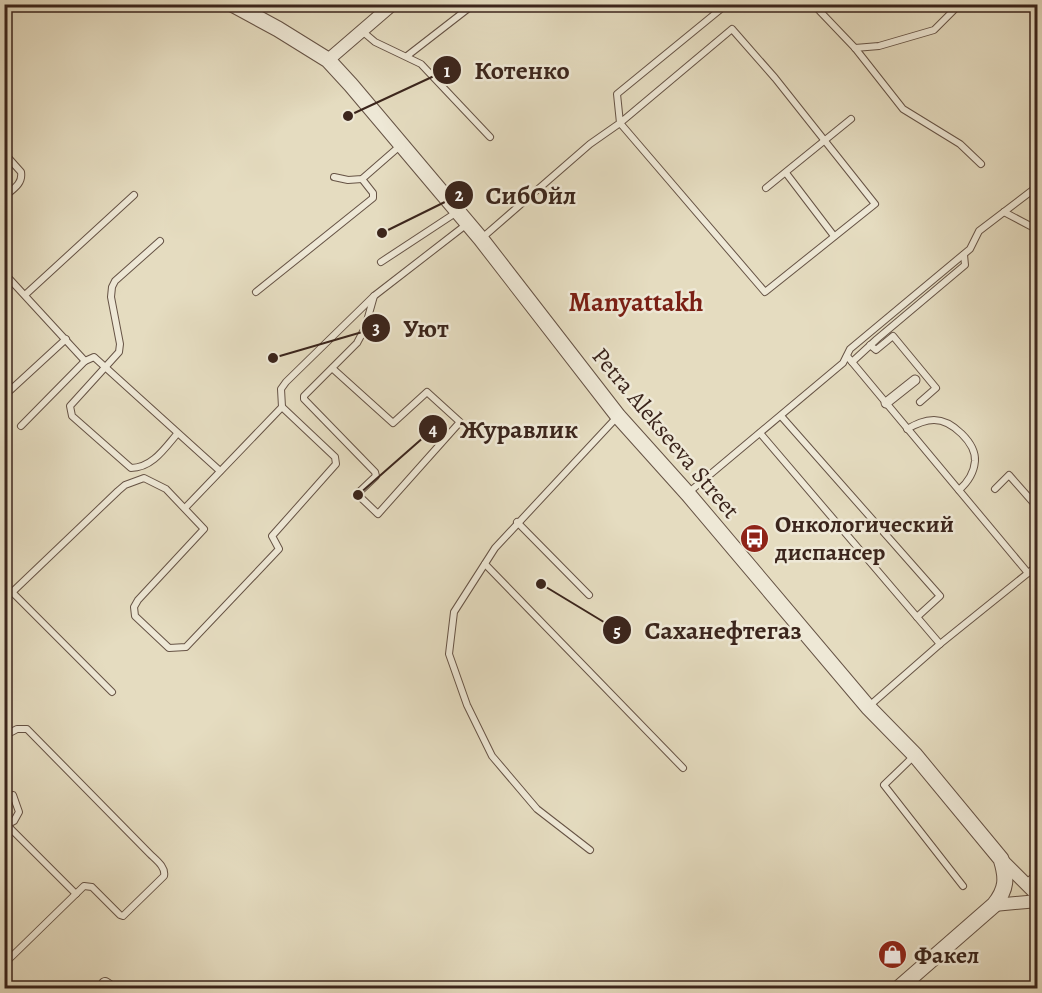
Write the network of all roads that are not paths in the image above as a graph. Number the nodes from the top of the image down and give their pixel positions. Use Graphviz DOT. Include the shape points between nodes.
graph roads {
  1 [pos="232,4"];
  2 [pos="393,4"];
  3 [pos="474,4"];
  4 [pos="727,4"];
  5 [pos="813,4"];
  6 [pos="960,4"];
  7 [pos="362,31"];
  8 [pos="855,48"];
  9 [pos="407,56"];
  10 [pos="328,60"];
  11 [pos="852,119"];
  12 [pos="620,123"];
  13 [pos="490,137"];
  14 [pos="826,141"];
  15 [pos="401,144"];
  16 [pos="4,153"];
  17 [pos="981,164"];
  18 [pos="786,173"];
  19 [pos="334,177"];
  20 [pos="362,179"];
  21 [pos="1038,186"];
  22 [pos="766,188"];
  23 [pos="134,195"];
  24 [pos="4,197"];
  25 [pos="1004,212"];
  26 [pos="462,218"];
  27 [pos="1038,230"];
  28 [pos="834,236"];
  29 [pos="481,239"];
  30 [pos="160,242"];
  31 [pos="964,255"];
  32 [pos="381,262"];
  33 [pos="4,273"];
  34 [pos="256,292"];
  35 [pos="25,295"];
  36 [pos="374,296"];
  37 [pos="66,339"];
  38 [pos="870,345"];
  39 [pos="847,356"];
  40 [pos="85,361"];
  41 [pos="852,362"];
  42 [pos="105,367"];
  43 [pos="332,368"];
  44 [pos="915,380"];
  45 [pos="4,396"];
  46 [pos="920,402"];
  47 [pos="886,403"];
  48 [pos="282,407"];
  49 [pos="618,416"];
  50 [pos="781,416"];
  51 [pos="21,426"];
  52 [pos="908,429"];
  53 [pos="760,433"];
  54 [pos="177,434"];
  55 [pos="220,471"];
  56 [pos="995,489"];
  57 [pos="959,490"];
  58 [pos="688,494"];
  59 [pos="185,508"];
  60 [pos="1038,508"];
  61 [pos="517,522"];
  62 [pos="485,564"];
  63 [pos="1038,565"];
  64 [pos="1028,573"];
  65 [pos="12,592"];
  66 [pos="589,595"];
  67 [pos="4,600"];
  68 [pos="917,617"];
  69 [pos="940,644"];
  70 [pos="112,692"];
  71 [pos="868,707"];
  72 [pos="4,736"];
  73 [pos="915,755"];
  74 [pos="683,768"];
  75 [pos="13,795"];
  76 [pos="6,826"];
  77 [pos="590,850"];
  78 [pos="1001,859"];
  79 [pos="1038,873"];
  80 [pos="1025,884"];
  81 [pos="963,886"];
  82 [pos="76,894"];
  83 [pos="1038,896"];
  84 [pos="1038,901"];
  85 [pos="994,905"];
  86 [pos="6,959"];
  87 [pos="898,988"];
  1 -- 10 [label="street, Petra Alekseeva Street"];
  2 -- 7 [label="street"];
  3 -- 9 [label="lane"];
  4 -- 12 [label="lane" via="617,94"];
  5 -- 8 [label="lane"];
  6 -- 8 [label="lane" via="934,30 879,46"];
  7 -- 9 [label="lane" via="375,42"];
  7 -- 10 [label="street"];
  8 -- 17 [label="lane" via="903,109 960,144"];
  9 -- 13 [label="lane" via="421,64"];
  10 -- 15 [label="street, Petra Alekseeva Street"];
  11 -- 14 [label="lane"];
  12 -- 14 [label="lane" via="732,29"];
  12 -- 28 [label="lane" via="765,292"];
  12 -- 29 [label="lane" via="590,144"];
  14 -- 18 [label="lane"];
  14 -- 28 [label="lane" via="875,204"];
  15 -- 20 [label="lane"];
  15 -- 26 [label="street, Petra Alekseeva Street"];
  16 -- 24 [label="lane" via="22,176"];
  18 -- 22 [label="lane"];
  18 -- 28 [label="lane"];
  19 -- 20 [label="lane"];
  20 -- 34 [label="lane" via="373,198"];
  21 -- 25 [label="lane"];
  23 -- 35 [label="lane"];
  25 -- 27 [label="lane"];
  25 -- 31 [label="lane" via="979,231"];
  26 -- 29 [label="street, Petra Alekseeva Street"];
  26 -- 32 [label="lane"];
  26 -- 36 [label="lane"];
  29 -- 49 [label="street, Petra Alekseeva Street"];
  30 -- 42 [label="lane" via="112,287 120,347"];
  31 -- 38 [label="lane" via="965,265"];
  31 -- 39 [label="lane" via="850,349"];
  33 -- 35 [label="lane"];
  35 -- 37 [label="lane"];
  36 -- 43 [label="lane" via="357,343"];
  36 -- 48 [label="lane" via="286,382 281,389"];
  37 -- 40 [label="lane"];
  37 -- 45 [label="lane"];
  38 -- 41 [label="lane"];
  38 -- 46 [label="lane" via="876,350 893,336 936,388"];
  39 -- 41 [label="lane"];
  39 -- 50 [label="lane"];
  40 -- 42 [label="lane" via="94,357"];
  40 -- 51 [label="lane"];
  41 -- 47 [label="lane"];
  42 -- 54 [label="lane"];
  42 -- 54 [label="lane" via="70,406 72,416 131,468 154,460"];
  43 -- 43 [label="lane" via="393,423 427,392 460,422 378,514 357,494 376,476 375,472 304,398"];
  44 -- 47 [label="street"];
  47 -- 52 [label="lane"];
  48 -- 55 [label="lane"];
  48 -- 59 [label="lane" via="335,457 336,464 272,536 279,549 186,647 169,648 135,616 134,607 203,533 203,526"];
  49 -- 58 [label="street, Petra Alekseeva Street"];
  49 -- 61 [label="lane"];
  50 -- 53 [label="lane"];
  50 -- 68 [label="lane" via="940,596"];
  52 -- 57 [label="lane"];
  52 -- 57 [label="lane" via="936,420 958,431 972,448 975,460 971,475"];
  53 -- 58 [label="lane"];
  53 -- 68 [label="lane"];
  54 -- 55 [label="lane"];
  55 -- 59 [label="lane"];
  56 -- 60 [label="lane" via="1009,475"];
  57 -- 64 [label="lane"];
  58 -- 71 [label="street, Petra Alekseeva Street"];
  59 -- 65 [label="lane" via="166,489 144,478 125,485"];
  61 -- 62 [label="lane"];
  61 -- 66 [label="lane"];
  62 -- 74 [label="lane"];
  62 -- 77 [label="lane" via="454,612 449,654 467,705 492,756 530,801"];
  63 -- 64 [label="lane"];
  64 -- 69 [label="lane"];
  65 -- 67 [label="lane"];
  65 -- 70 [label="lane"];
  68 -- 69 [label="lane"];
  69 -- 71 [label="lane"];
  71 -- 73 [label="street, Petra Alekseeva Street"];
  72 -- 82 [label="lane" via="27,729 165,872 123,915 89,885"];
  73 -- 78 [label="street, Petra Alekseeva Street"];
  73 -- 81 [label="lane" via="884,785"];
  75 -- 76 [label="lane" via="19,812"];
  76 -- 82 [label="lane"];
  78 -- 80 [label="street"];
  78 -- 85 [label="street" via="1006,883"];
  79 -- 80 [label="lane"];
  80 -- 83 [label="street"];
  82 -- 86 [label="lane"];
  84 -- 85 [label="street"];
  85 -- 87 [label="street"];
}
